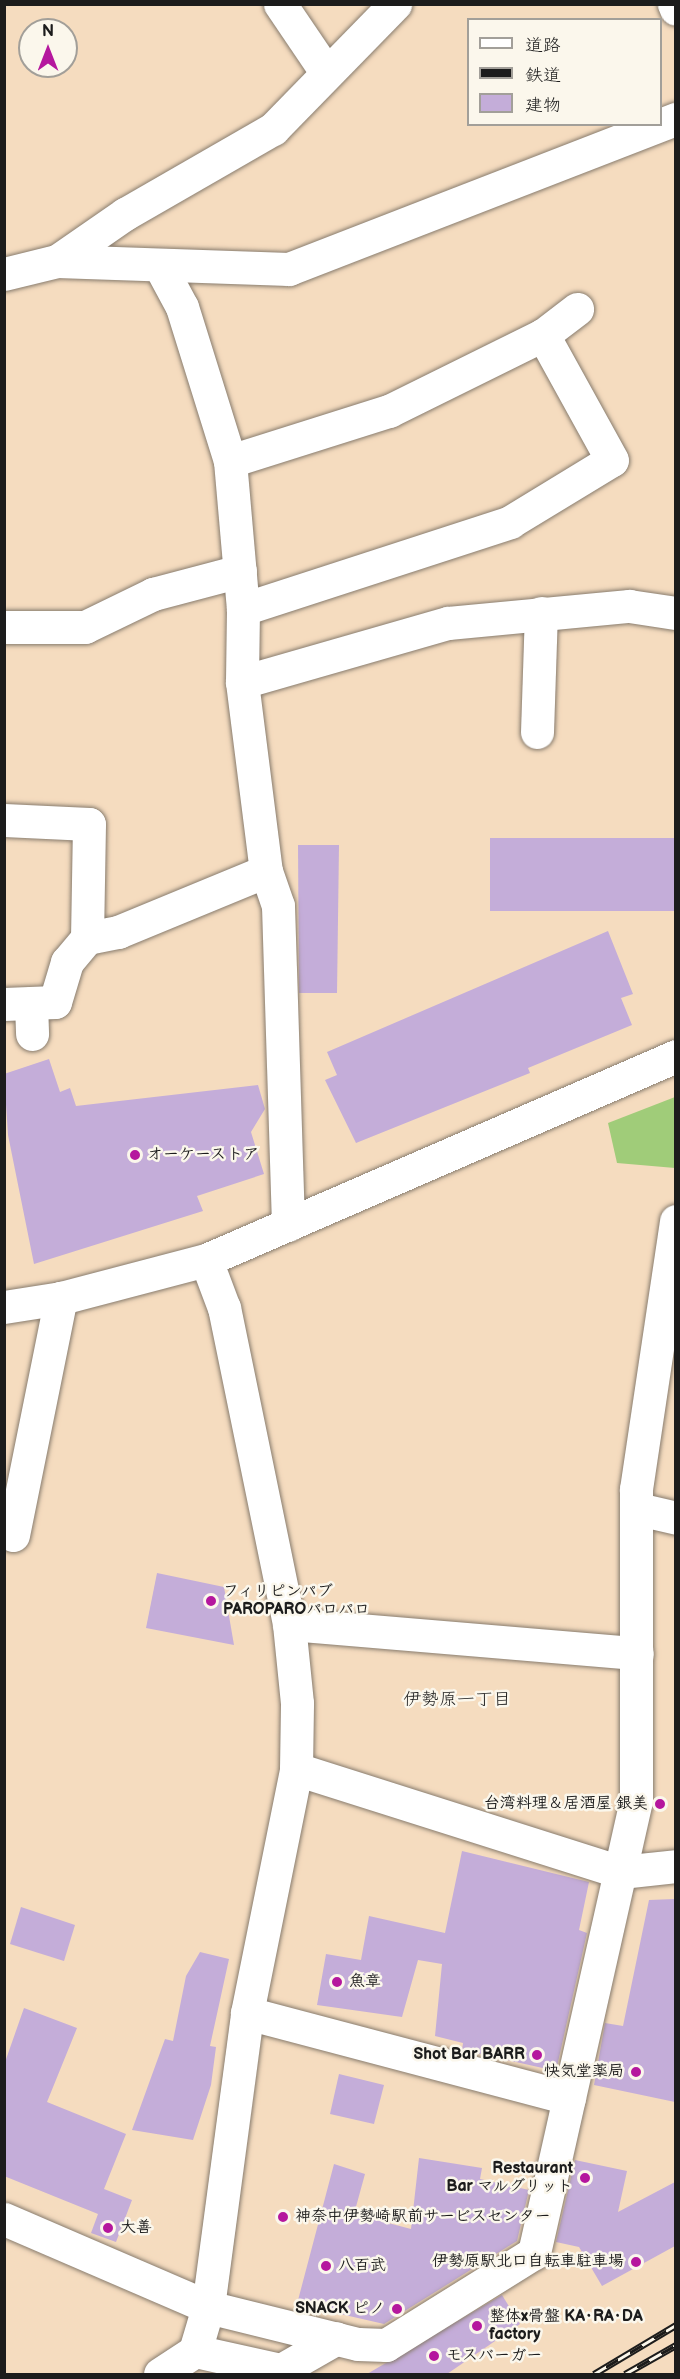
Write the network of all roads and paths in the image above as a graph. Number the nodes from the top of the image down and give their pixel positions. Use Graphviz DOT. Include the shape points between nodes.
graph roads {
  1 [pos="280,4"];
  2 [pos="395,4"];
  3 [pos="326,72"];
  4 [pos="657,126"];
  5 [pos="57,261"];
  6 [pos="161,268"];
  7 [pos="4,274"];
  8 [pos="577,309"];
  9 [pos="543,335"];
  10 [pos="230,461"];
  11 [pos="240,571"];
  12 [pos="243,609"];
  13 [pos="541,613"];
  14 [pos="675,613"];
  15 [pos="4,627"];
  16 [pos="243,682"];
  17 [pos="537,732"];
  18 [pos="4,820"];
  19 [pos="266,871"];
  20 [pos="87,938"];
  21 [pos="23,1014"];
  22 [pos="675,1056"];
  23 [pos="675,1221"];
  24 [pos="288,1225"];
  25 [pos="206,1260"];
  26 [pos="62,1298"];
  27 [pos="4,1307"];
  28 [pos="638,1509"];
  29 [pos="675,1518"];
  30 [pos="13,1535"];
  31 [pos="289,1624"];
  32 [pos="637,1653"];
  33 [pos="296,1769"];
  34 [pos="675,1866"];
  35 [pos="621,1872"];
  36 [pos="247,2013"];
  37 [pos="569,2098"];
  38 [pos="4,2219"];
  39 [pos="208,2307"];
  40 [pos="337,2338"];
  41 [pos="195,2351"];
  42 [pos="160,2374"];
  1 -- 3 [label="street"];
  2 -- 3 [label="street"];
  3 -- 5 [label="street" via="273,129 125,214"];
  4 -- 6 [label="street" via="289,269"];
  5 -- 6 [label="street"];
  5 -- 7 [label="street"];
  6 -- 10 [label="street" via="182,307"];
  8 -- 9 [label="street"];
  9 -- 10 [label="street" via="389,411"];
  9 -- 12 [label="street" via="612,460 510,522"];
  10 -- 11 [label="street"];
  11 -- 12 [label="street"];
  11 -- 15 [label="street" via="153,594 85,627"];
  12 -- 16 [label="street"];
  13 -- 14 [label="street" via="629,606"];
  13 -- 16 [label="street" via="448,623"];
  13 -- 17 [label="street"];
  16 -- 19 [label="street"];
  18 -- 20 [label="street" via="88,824"];
  19 -- 20 [label="street" via="118,932"];
  19 -- 24 [label="street" via="278,906"];
  20 -- 21 [label="street" via="68,962 55,1002"];
  22 -- 24 [label="street"];
  23 -- 28 [label="street"];
  24 -- 25 [label="street"];
  25 -- 26 [label="street"];
  25 -- 31 [label="street" via="224,1308"];
  26 -- 27 [label="street"];
  26 -- 30 [label="street"];
  28 -- 29 [label="street"];
  28 -- 32 [label="street"];
  31 -- 32 [label="street"];
  31 -- 33 [label="street" via="296,1667"];
  32 -- 35 [label="street" via="636,1801"];
  33 -- 35 [label="street"];
  33 -- 36 [label="street"];
  34 -- 35 [label="street"];
  35 -- 37 [label="street"];
  36 -- 37 [label="street"];
  36 -- 39 [label="street"];
  37 -- 40 [label="street" via="534,2253 386,2345"];
  38 -- 39 [label="street"];
  39 -- 40 [label="street"];
  39 -- 41 [label="street"];
  40 -- 41 [label="street" via="281,2370"];
  41 -- 42 [label="street"];
}
